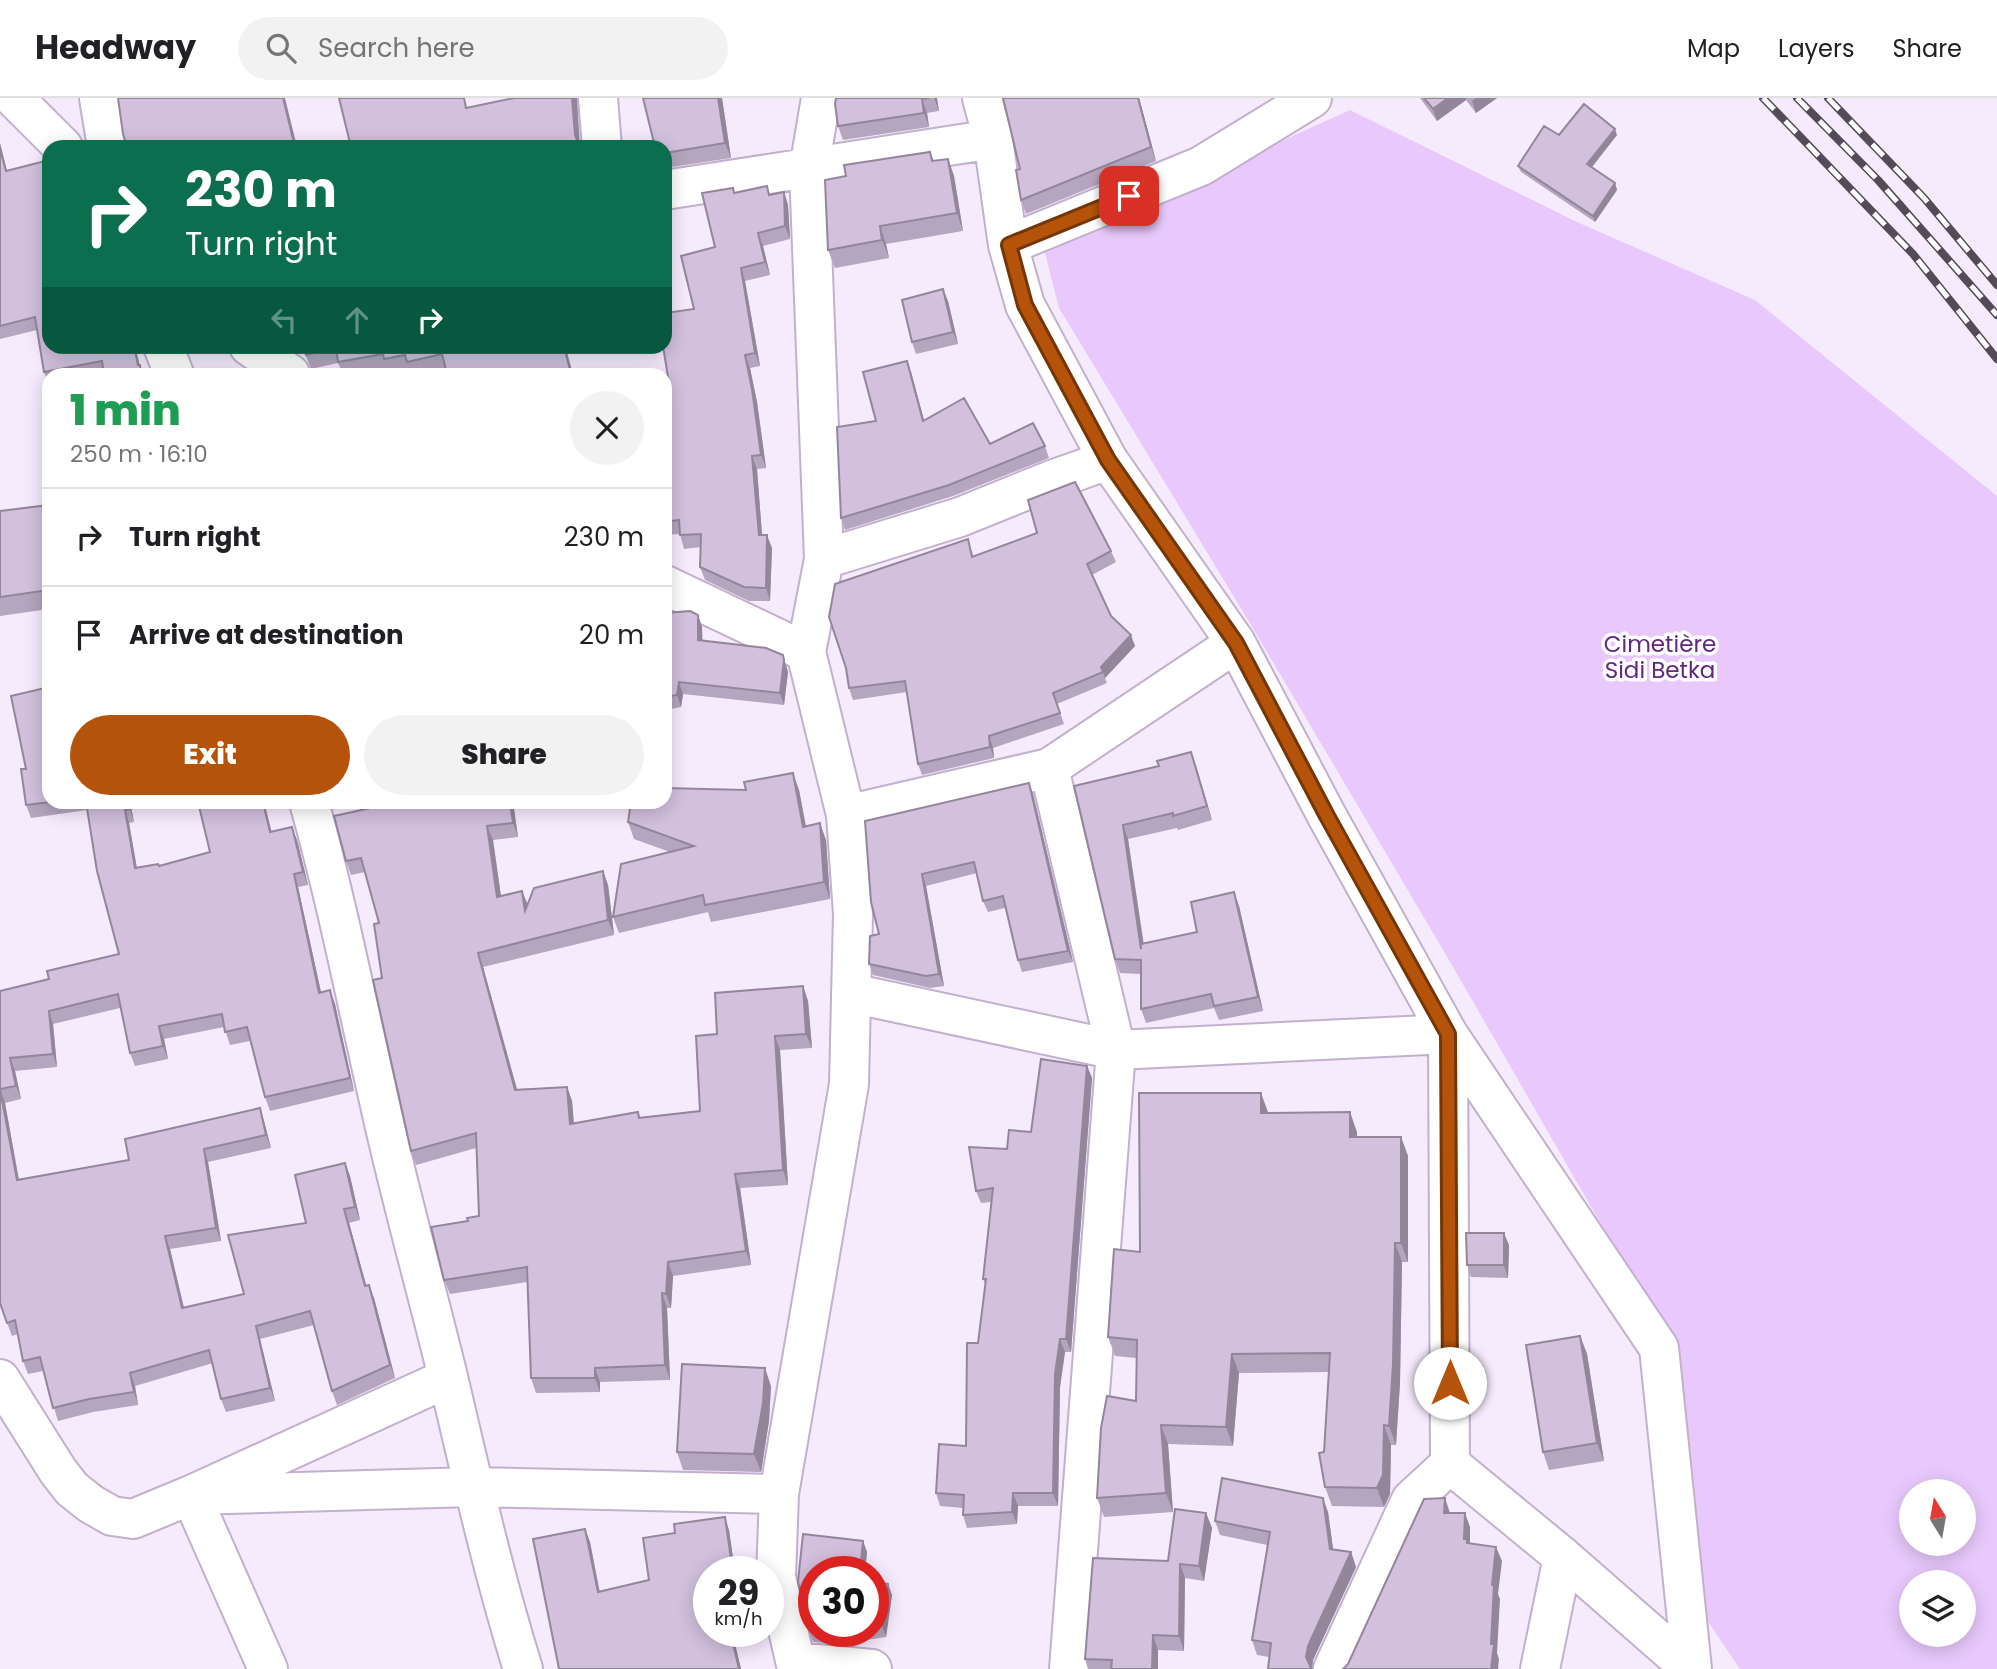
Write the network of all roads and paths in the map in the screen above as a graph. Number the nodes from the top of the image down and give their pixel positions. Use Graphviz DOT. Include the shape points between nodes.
graph roads {
  1 [pos="14,98"];
  2 [pos="99,98"];
  3 [pos="598,98"];
  4 [pos="821,98"];
  5 [pos="982,98"];
  6 [pos="1312,98"];
  7 [pos="993,139"];
  8 [pos="56,140"];
  9 [pos="106,140"];
  10 [pos="601,140"];
  11 [pos="809,169"];
  12 [pos="672,189"];
  13 [pos="1009,245"];
  14 [pos="261,354"];
  15 [pos="281,368"];
  16 [pos="1108,460"];
  17 [pos="824,559"];
  18 [pos="672,588"];
  19 [pos="1236,643"];
  20 [pos="806,652"];
  21 [pos="1049,768"];
  22 [pos="311,809"];
  23 [pos="846,815"];
  24 [pos="851,993"];
  25 [pos="1448,1034"];
  26 [pos="1116,1050"];
  27 [pos="448,1378"];
  28 [pos="0,1379"];
  29 [pos="1450,1464"];
  30 [pos="473,1487"];
  31 [pos="779,1494"];
  32 [pos="191,1495"];
  33 [pos="1563,1558"];
  34 [pos="796,1666"];
  35 [pos="268,1669"];
  36 [pos="523,1669"];
  37 [pos="872,1669"];
  38 [pos="1069,1669"];
  39 [pos="1333,1669"];
  40 [pos="1541,1669"];
  41 [pos="1691,1669"];
  1 -- 8 [label="street"];
  2 -- 9 [label="street"];
  3 -- 10 [label="street"];
  4 -- 11 [label="street"];
  5 -- 7 [label="street"];
  6 -- 13 [label="street" via="1200,166"];
  7 -- 11 [label="street"];
  7 -- 13 [label="street"];
  11 -- 12 [label="street"];
  11 -- 17 [label="street"];
  13 -- 16 [label="street" via="1025,305"];
  14 -- 15 [label="street"];
  16 -- 17 [label="street" via="960,517"];
  16 -- 19 [label="street"];
  17 -- 20 [label="street"];
  18 -- 20 [label="street"];
  19 -- 21 [label="street"];
  19 -- 25 [label="street"];
  20 -- 23 [label="street"];
  21 -- 23 [label="street"];
  21 -- 26 [label="street"];
  22 -- 27 [label="street"];
  23 -- 24 [label="street" via="853,914"];
  24 -- 26 [label="street"];
  24 -- 31 [label="street" via="849,1084"];
  25 -- 26 [label="street"];
  25 -- 29 [label="street"];
  25 -- 41 [label="street" via="1659,1348"];
  26 -- 38 [label="street"];
  27 -- 30 [label="street"];
  27 -- 32 [label="street"];
  28 -- 32 [label="street" via="58,1471 91,1504 112,1516 133,1519"];
  29 -- 33 [label="street"];
  29 -- 39 [label="street" via="1411,1500"];
  30 -- 31 [label="street"];
  30 -- 32 [label="street"];
  30 -- 36 [label="street"];
  31 -- 34 [label="street" via="776,1577"];
  32 -- 35 [label="street"];
  33 -- 40 [label="street"];
  33 -- 41 [label="street"];
  34 -- 37 [label="street"];
}
